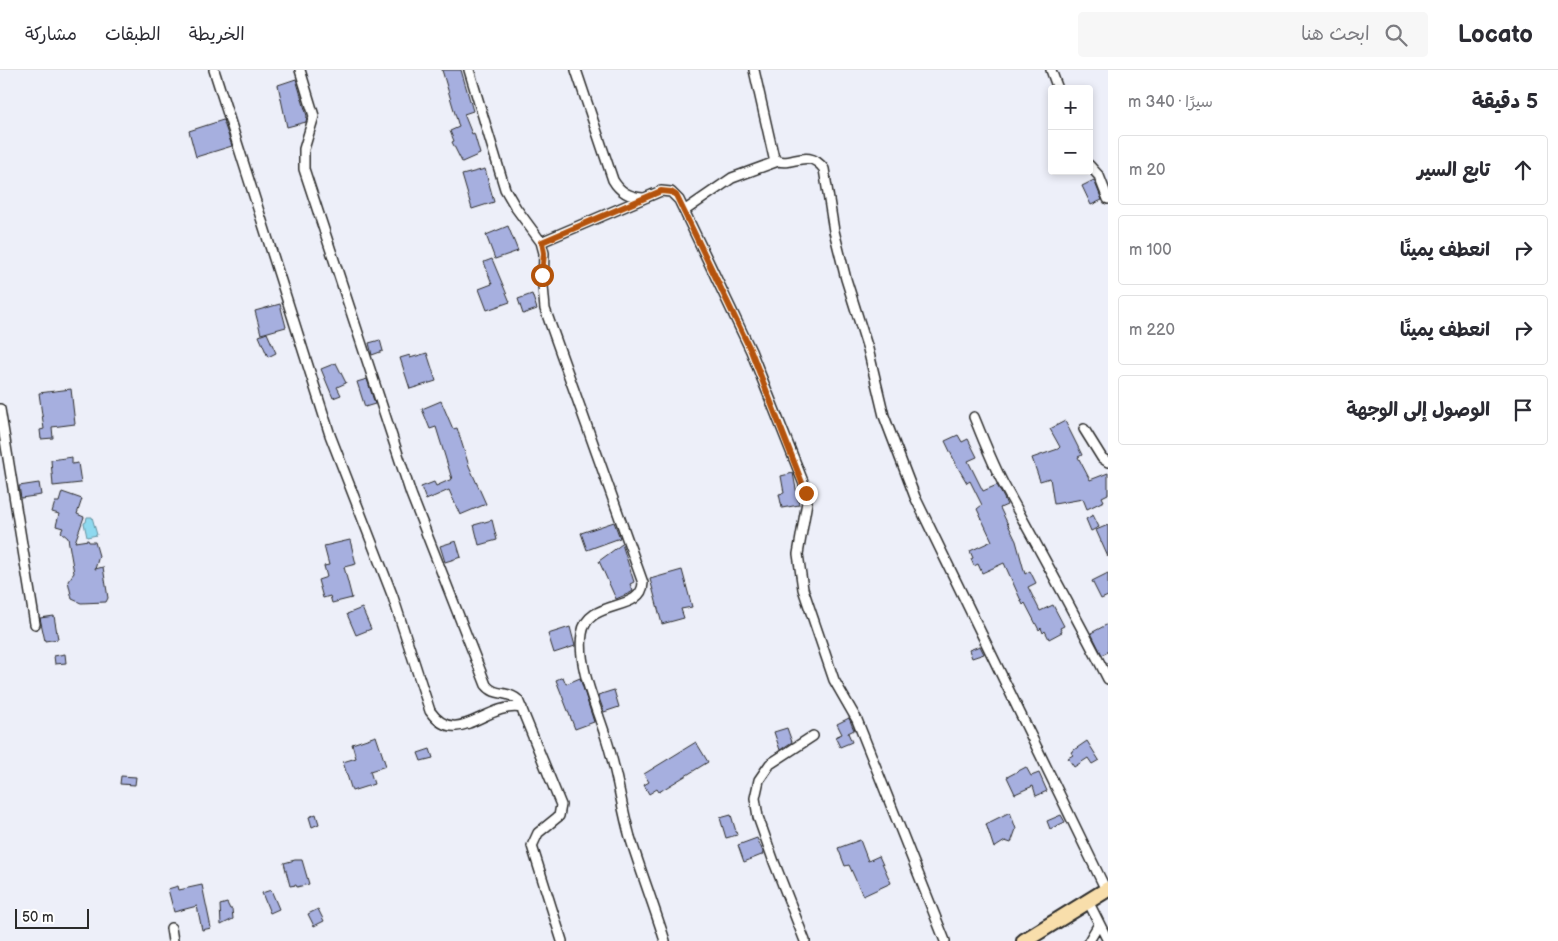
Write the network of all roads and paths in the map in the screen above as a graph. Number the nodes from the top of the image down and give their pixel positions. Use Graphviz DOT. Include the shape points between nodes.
graph roads {
  1 [pos="214,70"];
  2 [pos="300,70"];
  3 [pos="469,70"];
  4 [pos="576,70"];
  5 [pos="754,70"];
  6 [pos="1051,70"];
  7 [pos="1057,85"];
  8 [pos="778,161"];
  9 [pos="1093,169"];
  10 [pos="643,198"];
  11 [pos="1108,199"];
  12 [pos="684,211"];
  13 [pos="542,242"];
  14 [pos="0,409"];
  15 [pos="974,418"];
  16 [pos="1084,430"];
  17 [pos="1108,462"];
  18 [pos="35,624"];
  19 [pos="1108,679"];
  20 [pos="522,708"];
  21 [pos="813,736"];
  22 [pos="1107,890"];
  23 [pos="1088,901"];
  24 [pos="1099,924"];
  25 [pos="171,928"];
  26 [pos="174,941"];
  27 [pos="562,941"];
  28 [pos="665,941"];
  29 [pos="805,941"];
  30 [pos="945,941"];
  31 [pos="1024,941"];
  32 [pos="1089,941"];
  33 [pos="1108,941"];
  1 -- 20 [label="street" via="330,435 393,597 430,711 441,724 456,728 499,708"];
  2 -- 20 [label="street" via="314,116 304,149 304,169 411,494 486,685 494,693 513,695"];
  3 -- 13 [label="street" via="505,189"];
  4 -- 10 [label="street" via="613,180 622,192"];
  5 -- 8 [label="street" via="771,150"];
  6 -- 7 [label="street"];
  8 -- 12 [label="street" via="732,178"];
  8 -- 22 [label="street" via="808,157 824,169 841,263 898,457"];
  9 -- 11 [label="street"];
  10 -- 12 [label="street" via="661,191 671,192"];
  10 -- 13 [label="street"];
  12 -- 30 [label="street" via="751,351 804,484 807,502 798,554 803,589 834,680 857,720"];
  13 -- 28 [label="street" via="545,309 643,583 636,598 594,614 585,624 581,638 587,676 608,742 630,836"];
  14 -- 18 [label="street"];
  15 -- 19 [label="street" via="1004,487"];
  16 -- 17 [label="street"];
  20 -- 27 [label="street" via="561,806 559,816 538,833 532,846"];
  21 -- 29 [label="street" via="770,764 759,780 755,798 758,817"];
  22 -- 23 [label="main road"];
  23 -- 24 [label="street"];
  23 -- 31 [label="main road"];
  24 -- 32 [label="street"];
  24 -- 33 [label="street"];
  25 -- 26 [label="street"];
}
